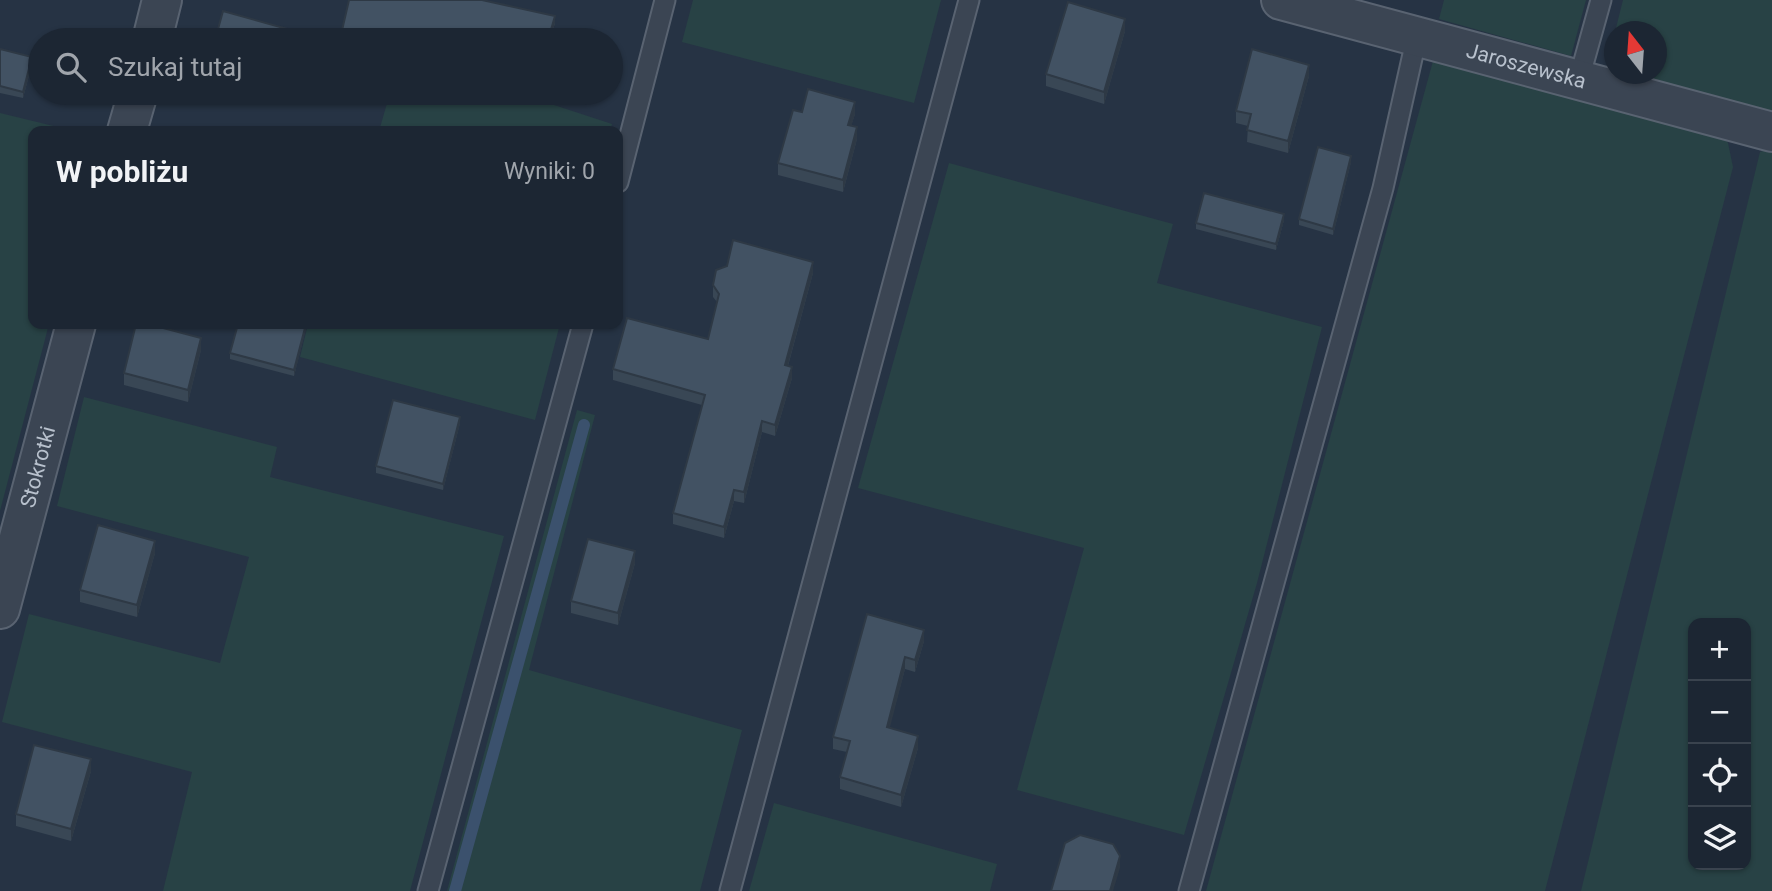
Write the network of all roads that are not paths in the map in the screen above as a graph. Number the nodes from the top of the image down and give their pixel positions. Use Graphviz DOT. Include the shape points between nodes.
graph roads {
  1 [pos="162,0"];
  2 [pos="665,0"];
  3 [pos="969,0"];
  4 [pos="1281,0"];
  5 [pos="1601,0"];
  6 [pos="155,28"];
  7 [pos="1417,36"];
  8 [pos="1579,79"];
  9 [pos="135,105"];
  10 [pos="128,126"];
  11 [pos="1772,132"];
  12 [pos="623,163"];
  13 [pos="75,329"];
  14 [pos="582,329"];
  15 [pos="0,609"];
  16 [pos="428,891"];
  17 [pos="730,891"];
  18 [pos="1189,891"];
  1 -- 6 [label="street"];
  2 -- 12 [label="lane"];
  3 -- 17 [label="lane"];
  4 -- 7 [label="street, Jaroszewska"];
  5 -- 8 [label="lane"];
  7 -- 8 [label="street, Jaroszewska"];
  7 -- 18 [label="lane" via="1383,188"];
  8 -- 11 [label="street, Jaroszewska"];
  9 -- 10 [label="street"];
  13 -- 15 [label="street, Stokrotki"];
  14 -- 16 [label="lane"];
}
